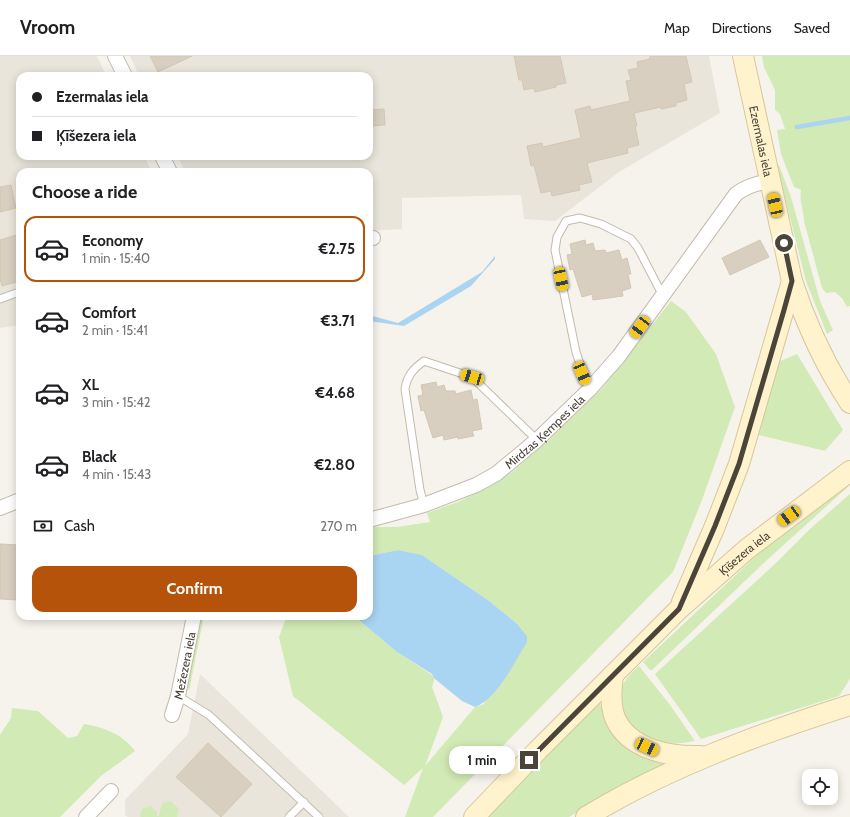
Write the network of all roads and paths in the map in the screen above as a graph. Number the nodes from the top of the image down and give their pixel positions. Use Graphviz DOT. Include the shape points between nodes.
graph roads {
  1 [pos="115,56"];
  2 [pos="743,56"];
  3 [pos="123,72"];
  4 [pos="770,180"];
  5 [pos="792,281"];
  6 [pos="16,293"];
  7 [pos="664,296"];
  8 [pos="0,298"];
  9 [pos="589,390"];
  10 [pos="850,403"];
  11 [pos="537,440"];
  12 [pos="850,471"];
  13 [pos="16,502"];
  14 [pos="424,505"];
  15 [pos="0,508"];
  16 [pos="373,519"];
  17 [pos="679,609"];
  18 [pos="193,620"];
  19 [pos="612,675"];
  20 [pos="178,696"];
  21 [pos="850,705"];
  22 [pos="172,715"];
  23 [pos="705,756"];
  24 [pos="111,791"];
  25 [pos="304,802"];
  26 [pos="95,814"];
  27 [pos="289,817"];
  28 [pos="319,817"];
  29 [pos="474,817"];
  30 [pos="586,817"];
  1 -- 3 [label="street"];
  2 -- 4 [label="street, Ezermalas iela"];
  4 -- 5 [label="street, Ezermalas iela"];
  4 -- 7 [label="street, Mirdzas Ķempes iela" via="743,188 736,194"];
  5 -- 10 [label="street, Ezermalas iela" via="804,316 820,350"];
  5 -- 17 [label="street, Ķīšezera iela" via="739,464"];
  6 -- 8 [label="lane"];
  7 -- 9 [label="street, Mirdzas Ķempes iela" via="619,356"];
  7 -- 9 [label="lane" via="631,239 600,224 580,218 566,221 557,237 555,250 576,352"];
  9 -- 11 [label="street, Mirdzas Ķempes iela"];
  11 -- 14 [label="street, Mirdzas Ķempes iela" via="496,474 463,491"];
  11 -- 14 [label="lane" via="472,377 424,361 414,368 407,379 405,389"];
  12 -- 17 [label="street, Ķīšezera iela" via="756,542"];
  13 -- 15 [label="street"];
  14 -- 16 [label="street, Mirdzas Ķempes iela"];
  17 -- 19 [label="street, Ķīšezera iela"];
  18 -- 20 [label="street, Mežezera iela"];
  19 -- 23 [label="street" via="611,693 615,718 624,731 637,742 658,752"];
  19 -- 29 [label="street, Ķīšezera iela"];
  20 -- 22 [label="street, Mežezera iela"];
  20 -- 25 [label="lane" via="209,715"];
  21 -- 23 [label="street" via="795,722"];
  23 -- 30 [label="street"];
  24 -- 26 [label="street"];
  25 -- 27 [label="lane"];
  25 -- 28 [label="lane"];
}
